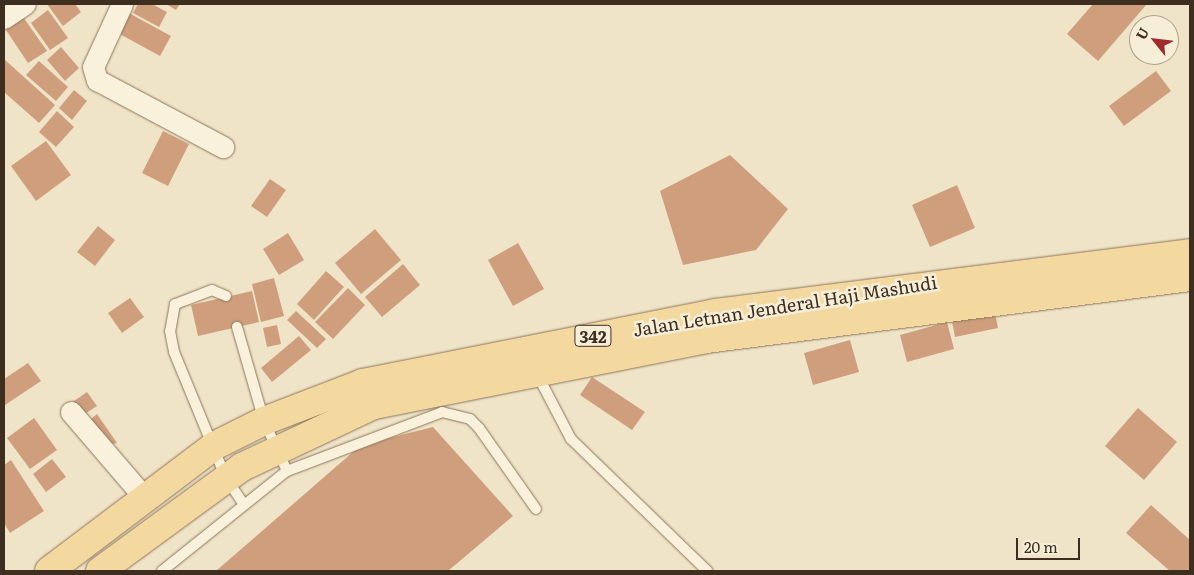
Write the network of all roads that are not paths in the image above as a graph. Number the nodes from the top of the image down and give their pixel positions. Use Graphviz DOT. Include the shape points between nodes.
graph roads {
  1 [pos="25,4"];
  2 [pos="122,4"];
  3 [pos="4,18"];
  4 [pos="223,147"];
  5 [pos="1190,253"];
  6 [pos="1190,277"];
  7 [pos="929,284"];
  8 [pos="226,296"];
  9 [pos="930,311"];
  10 [pos="237,327"];
  11 [pos="536,371"];
  12 [pos="71,412"];
  13 [pos="264,421"];
  14 [pos="214,446"];
  15 [pos="282,460"];
  16 [pos="226,478"];
  17 [pos="143,496"];
  18 [pos="242,503"];
  19 [pos="536,509"];
  20 [pos="49,571"];
  21 [pos="100,571"];
  22 [pos="162,571"];
  23 [pos="707,571"];
  1 -- 3 [label="street"];
  2 -- 4 [label="street" via="93,67 97,80"];
  5 -- 7 [label="main road, Jalan Letnan Jenderal Haji Mashudi / 342"];
  6 -- 9 [label="main road, Jalan Letnan Jenderal Haji Mashudi / 342"];
  7 -- 9 [label="main road"];
  7 -- 13 [label="main road, Jalan Letnan Jenderal Haji Mashudi / 342" via="716,313 416,370 363,383"];
  8 -- 14 [label="lane" via="212,290 175,304 169,318 174,352"];
  9 -- 11 [label="main road, Jalan Letnan Jenderal Haji Mashudi / 342" via="706,339"];
  10 -- 13 [label="lane"];
  11 -- 15 [label="main road, Jalan Letnan Jenderal Haji Mashudi / 342" via="374,405"];
  11 -- 23 [label="lane" via="571,439"];
  12 -- 17 [label="street"];
  13 -- 14 [label="main road, Jalan Letnan Jenderal Haji Mashudi / 342"];
  13 -- 15 [label="lane"];
  14 -- 16 [label="lane"];
  14 -- 17 [label="main road, Jalan Letnan Jenderal Haji Mashudi / 342"];
  15 -- 16 [label="main road, Jalan Letnan Jenderal Haji Mashudi / 342"];
  15 -- 18 [label="lane"];
  15 -- 19 [label="lane" via="442,412 470,420 479,428"];
  16 -- 18 [label="lane"];
  16 -- 21 [label="main road, Jalan Letnan Jenderal Haji Mashudi / 342"];
  17 -- 20 [label="main road, Jalan Letnan Jenderal Haji Mashudi / 342"];
  18 -- 22 [label="lane"];
}
